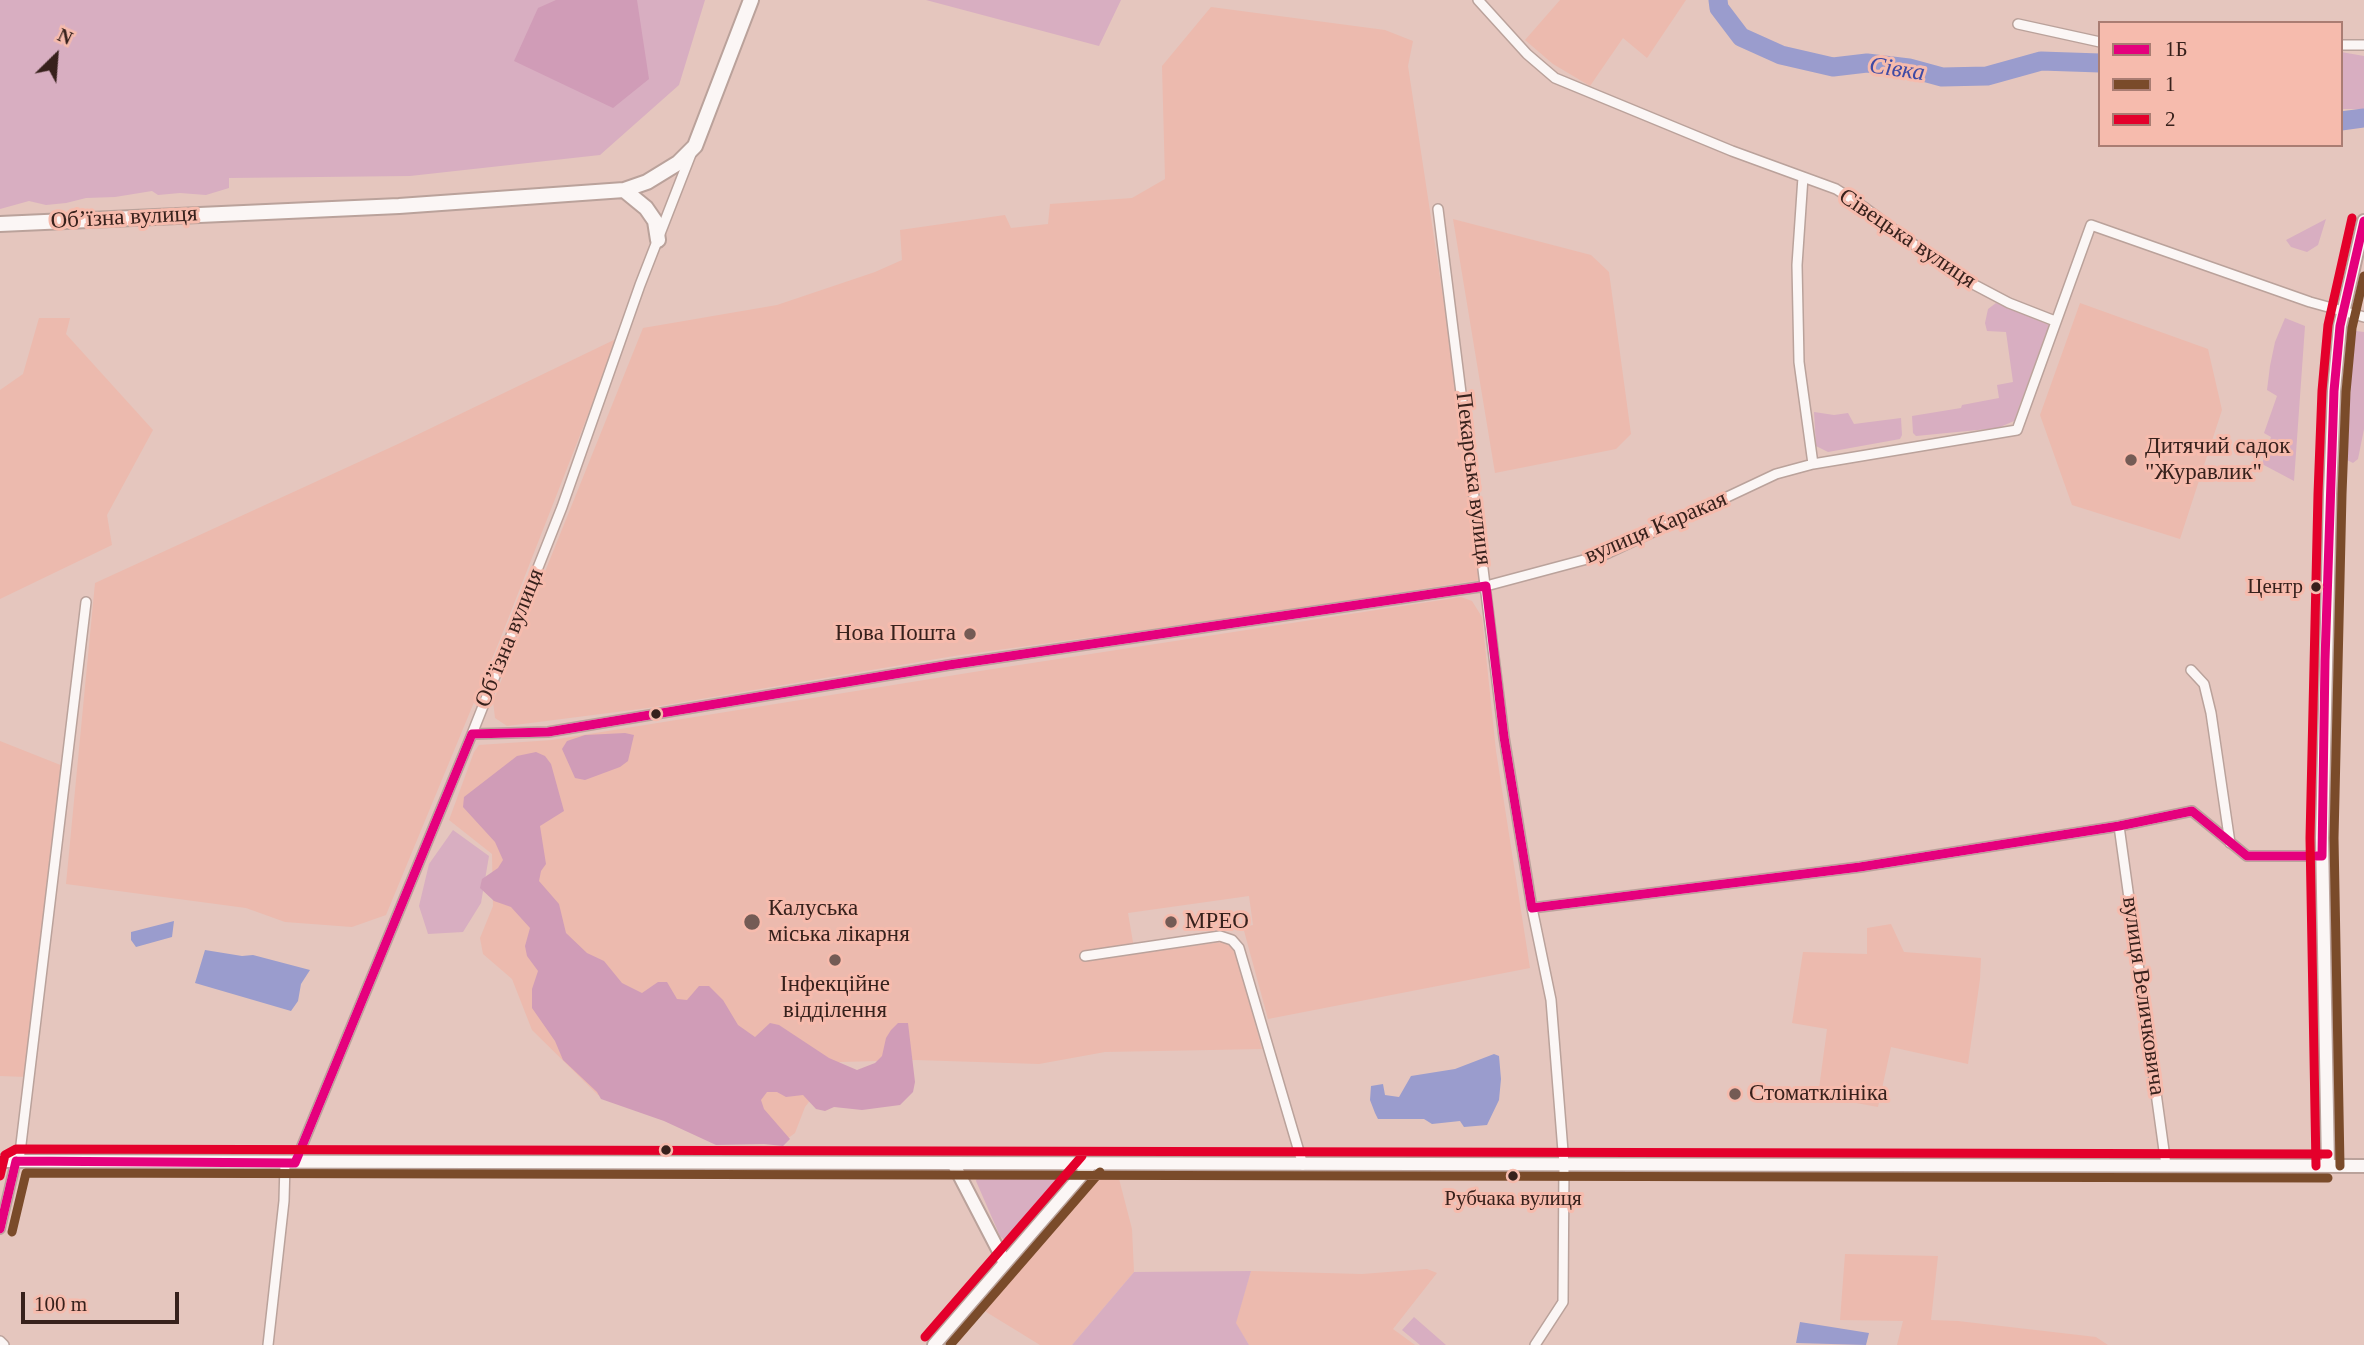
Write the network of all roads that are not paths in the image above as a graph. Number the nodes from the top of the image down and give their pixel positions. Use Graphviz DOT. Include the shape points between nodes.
graph roads {
  1 [pos="751,0"];
  2 [pos="1478,0"];
  3 [pos="2018,24"];
  4 [pos="2098,42"];
  5 [pos="2343,45"];
  6 [pos="2364,45"];
  7 [pos="695,146"];
  8 [pos="1803,177"];
  9 [pos="624,190"];
  10 [pos="1438,209"];
  11 [pos="2364,221"];
  12 [pos="0,224"];
  13 [pos="658,240"];
  14 [pos="2343,312"];
  15 [pos="2364,317"];
  16 [pos="2055,321"];
  17 [pos="1813,464"];
  18 [pos="1486,586"];
  19 [pos="86,602"];
  20 [pos="2191,670"];
  21 [pos="472,734"];
  22 [pos="2119,826"];
  23 [pos="2230,844"];
  24 [pos="2322,856"];
  25 [pos="1532,908"];
  26 [pos="1086,956"];
  27 [pos="0,1161"];
  28 [pos="18,1161"];
  29 [pos="290,1163"];
  30 [pos="953,1163"];
  31 [pos="1091,1164"];
  32 [pos="1564,1164"];
  33 [pos="1303,1165"];
  34 [pos="2166,1165"];
  35 [pos="2328,1166"];
  36 [pos="2364,1166"];
  37 [pos="0,1230"];
  38 [pos="1005,1263"];
  39 [pos="0,1341"];
  40 [pos="4,1345"];
  41 [pos="268,1345"];
  42 [pos="934,1345"];
  43 [pos="1535,1345"];
  1 -- 7 [label="main road, Обʼїзна вулиця"];
  2 -- 8 [label="street, Сівецька вулиця" via="1555,78"];
  3 -- 4 [label="street"];
  5 -- 6 [label="street"];
  7 -- 9 [label="main road, Обʼїзна вулиця" via="678,163"];
  7 -- 13 [label="street, Обʼїзна вулиця"];
  8 -- 16 [label="street, Сівецька вулиця" via="1864,207 1952,273"];
  8 -- 17 [label="street" via="1797,265 1799,362"];
  9 -- 12 [label="main road, Обʼїзна вулиця" via="399,206"];
  9 -- 13 [label="main road" via="646,208"];
  10 -- 18 [label="street, Пекарська вулиця"];
  11 -- 14 [label="main road"];
  13 -- 21 [label="street, Обʼїзна вулиця" via="562,508"];
  14 -- 15 [label="street"];
  14 -- 16 [label="street" via="2091,225"];
  14 -- 24 [label="main road" via="2330,494"];
  16 -- 17 [label="street, вулиця Каракая" via="2017,430"];
  17 -- 18 [label="street, вулиця Каракая" via="1776,474 1606,554"];
  18 -- 21 [label="street, вулиця Каракая" via="936,667 548,732"];
  18 -- 25 [label="street, Пекарська вулиця" via="1504,737"];
  19 -- 28 [label="street"];
  20 -- 23 [label="street" via="2204,684 2211,713"];
  21 -- 29 [label="street, Обʼїзна вулиця"];
  22 -- 23 [label="street" via="2192,811"];
  22 -- 25 [label="street" via="1847,869"];
  22 -- 34 [label="street, вулиця Величковича"];
  23 -- 24 [label="street" via="2246,856"];
  24 -- 35 [label="main road"];
  25 -- 32 [label="street, Пекарська вулиця" via="1551,1000"];
  26 -- 33 [label="street" via="1220,936 1231,940 1239,948"];
  27 -- 28 [label="main road"];
  28 -- 29 [label="main road"];
  28 -- 37 [label="street"];
  29 -- 30 [label="main road"];
  29 -- 41 [label="street"];
  30 -- 31 [label="main road"];
  30 -- 38 [label="main road"];
  31 -- 33 [label="main road"];
  31 -- 38 [label="main road"];
  32 -- 33 [label="main road"];
  32 -- 34 [label="main road"];
  32 -- 43 [label="street, Пекарська вулиця" via="1563,1302"];
  34 -- 35 [label="main road"];
  35 -- 36 [label="main road"];
  38 -- 42 [label="main road"];
  39 -- 40 [label="street"];
}
